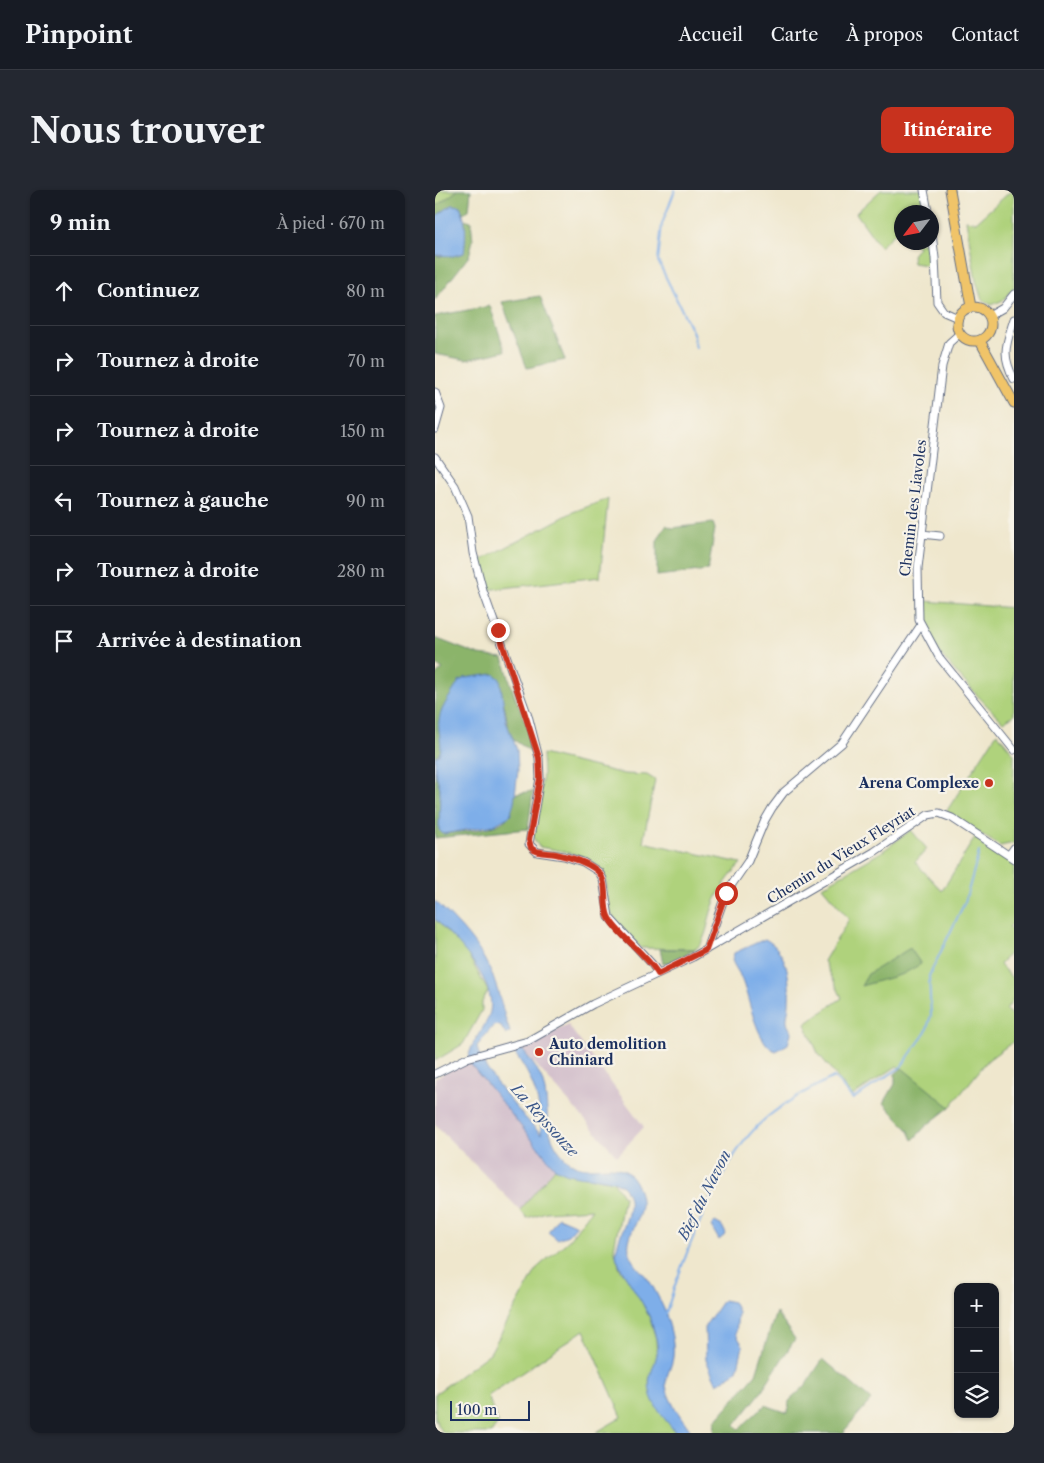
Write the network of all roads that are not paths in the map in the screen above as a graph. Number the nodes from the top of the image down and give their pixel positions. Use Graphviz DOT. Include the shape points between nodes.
graph roads {
  1 [pos="925,190"];
  2 [pos="950,190"];
  3 [pos="927,205"];
  4 [pos="934,250"];
  5 [pos="1012,300"];
  6 [pos="971,307"];
  7 [pos="989,316"];
  8 [pos="958,318"];
  9 [pos="1014,320"];
  10 [pos="959,334"];
  11 [pos="981,341"];
  12 [pos="1014,378"];
  13 [pos="435,392"];
  14 [pos="1014,403"];
  15 [pos="435,429"];
  16 [pos="435,457"];
  17 [pos="922,534"];
  18 [pos="939,536"];
  19 [pos="921,625"];
  20 [pos="1014,750"];
  21 [pos="1014,848"];
  22 [pos="1011,857"];
  23 [pos="706,950"];
  24 [pos="658,974"];
  25 [pos="435,1074"];
  1 -- 3 [label="street"];
  2 -- 6 [label="main road"];
  4 -- 8 [label="street" via="937,302 944,312"];
  5 -- 7 [label="street"];
  6 -- 7 [label="main road" via="981,308"];
  6 -- 8 [label="main road"];
  7 -- 11 [label="main road" via="991,328"];
  8 -- 10 [label="main road"];
  9 -- 12 [label="street" via="1005,348 1005,362"];
  10 -- 11 [label="main road" via="969,341"];
  10 -- 17 [label="street, Chemin des Liavoles" via="949,343 944,355"];
  11 -- 14 [label="main road"];
  13 -- 15 [label="street" via="441,408"];
  16 -- 24 [label="street" via="455,486 468,516 483,591 529,719 539,758 540,778 529,844 537,852 583,862 599,872 609,917"];
  17 -- 18 [label="street"];
  17 -- 19 [label="street, Chemin des Liavoles" via="916,582"];
  19 -- 20 [label="street, Chemin des Liavoles" via="939,657"];
  19 -- 23 [label="street" via="842,743 784,792 765,820 748,861 726,893"];
  21 -- 22 [label="street"];
  22 -- 23 [label="street, Chemin du Vieux Fleyriat" via="946,815 928,815 874,852"];
  23 -- 24 [label="street, Chemin du Vieux Fleyriat"];
  24 -- 25 [label="street, Chemin du Vieux Fleyriat" via="593,1004 528,1040 467,1058"];
}
